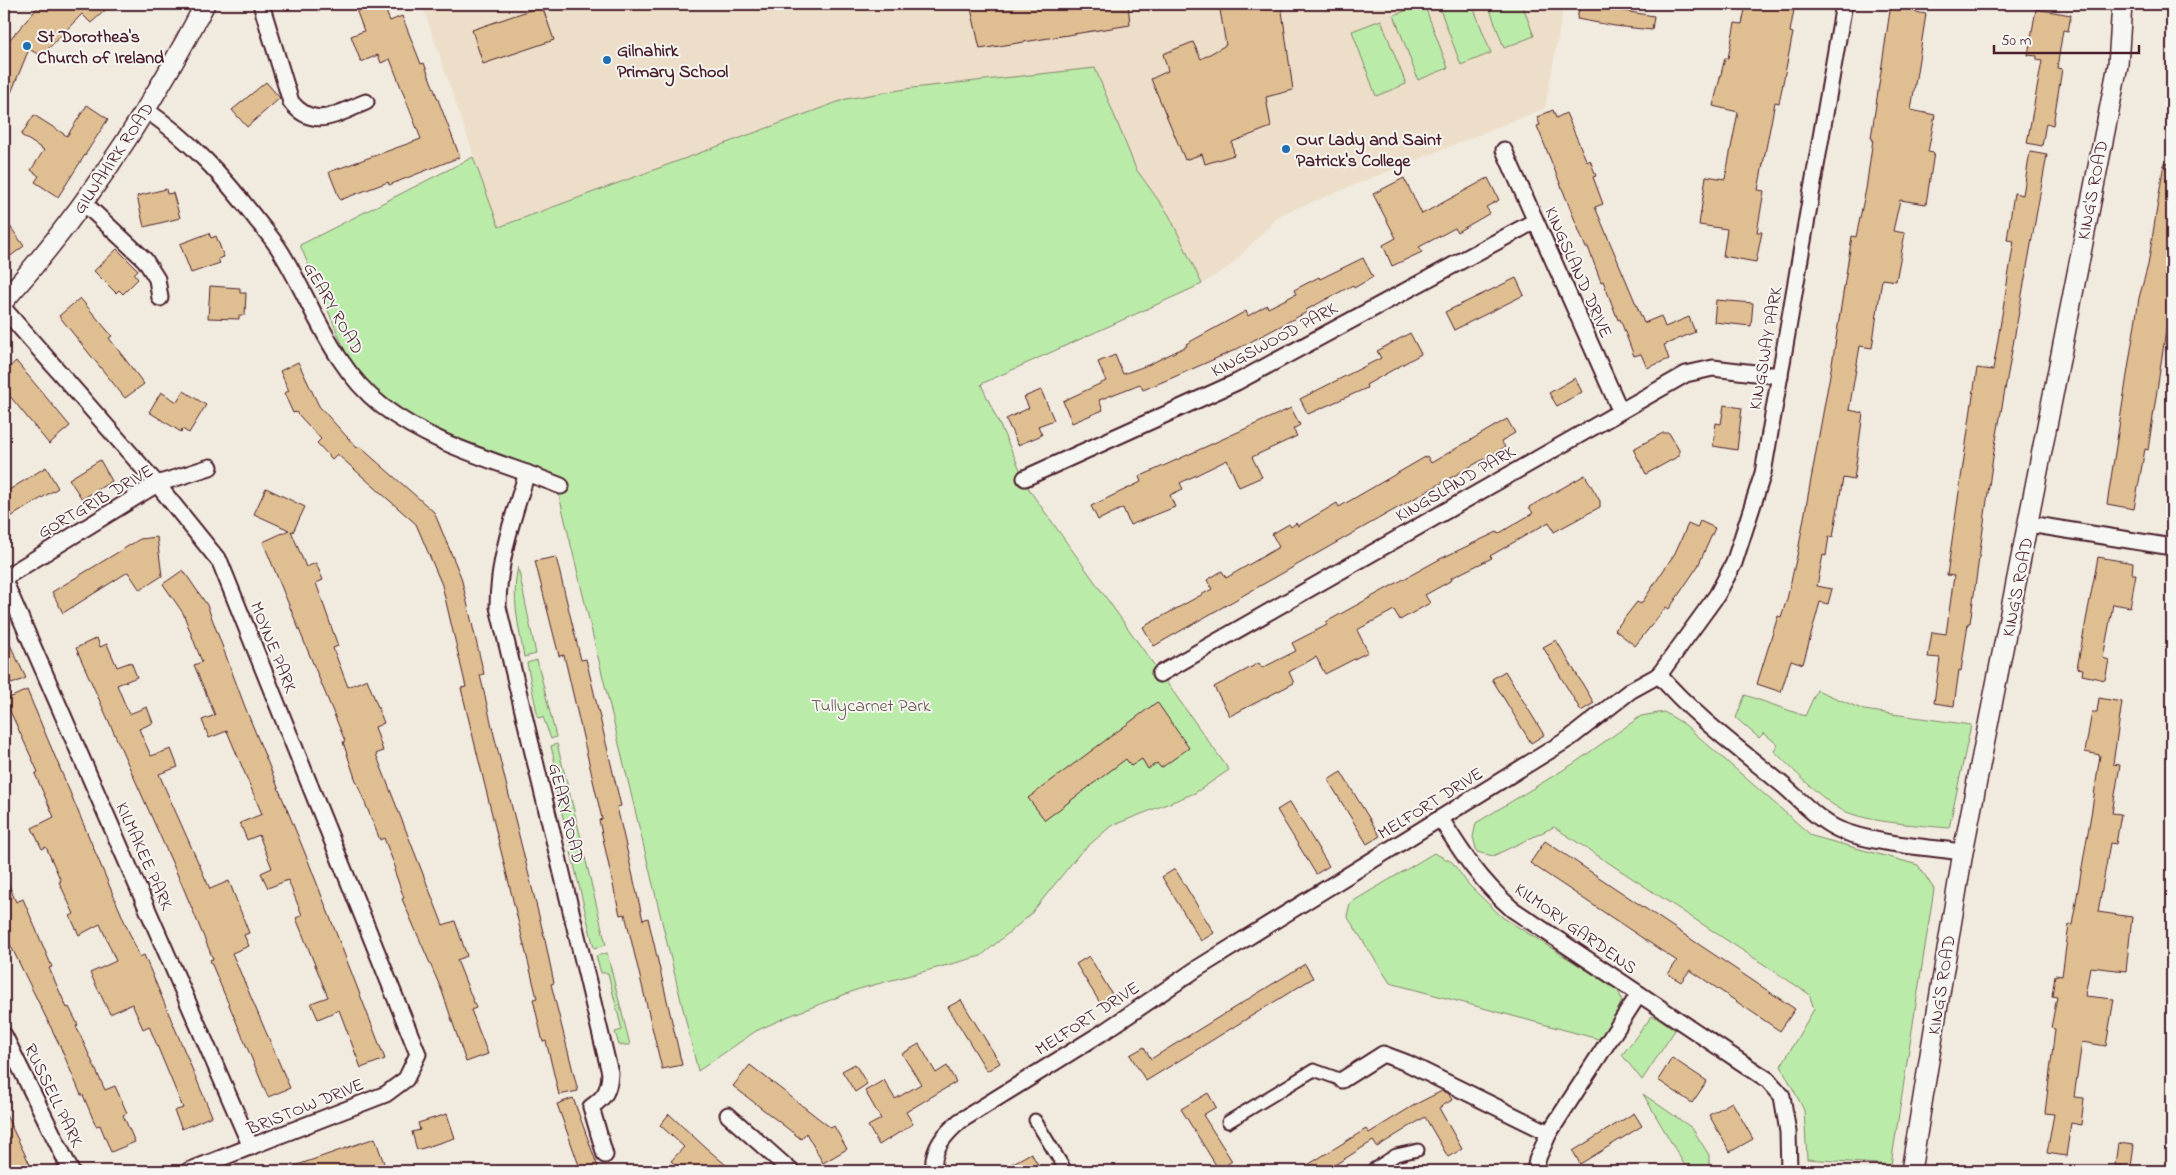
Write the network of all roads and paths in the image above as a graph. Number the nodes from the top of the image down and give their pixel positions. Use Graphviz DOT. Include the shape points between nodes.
graph roads {
  1 [pos="205,4"];
  2 [pos="261,4"];
  3 [pos="1844,4"];
  4 [pos="2122,4"];
  5 [pos="366,102"];
  6 [pos="146,110"];
  7 [pos="1504,150"];
  8 [pos="84,203"];
  9 [pos="1535,220"];
  10 [pos="160,298"];
  11 [pos="4,301"];
  12 [pos="4,309"];
  13 [pos="1780,376"];
  14 [pos="1620,410"];
  15 [pos="210,466"];
  16 [pos="527,472"];
  17 [pos="1025,478"];
  18 [pos="157,484"];
  19 [pos="561,486"];
  20 [pos="2029,524"];
  21 [pos="2172,548"];
  22 [pos="4,579"];
  23 [pos="1160,674"];
  24 [pos="1659,675"];
  25 [pos="1441,819"];
  26 [pos="1964,852"];
  27 [pos="1639,994"];
  28 [pos="4,1034"];
  29 [pos="418,1054"];
  30 [pos="1342,1080"];
  31 [pos="728,1115"];
  32 [pos="1035,1120"];
  33 [pos="1228,1122"];
  34 [pos="1549,1134"];
  35 [pos="251,1147"];
  36 [pos="1418,1150"];
  37 [pos="606,1155"];
  38 [pos="71,1171"];
  39 [pos="188,1171"];
  40 [pos="792,1171"];
  41 [pos="934,1171"];
  42 [pos="1066,1171"];
  43 [pos="1371,1171"];
  44 [pos="1535,1171"];
  45 [pos="1789,1171"];
  46 [pos="1910,1171"];
  1 -- 6 [label="street, GILNAHIRK ROAD"];
  2 -- 5 [label="street" via="291,102 300,113 311,118 326,118"];
  3 -- 13 [label="street, KINGSWAY PARK"];
  4 -- 20 [label="street, KING'S ROAD" via="2116,72"];
  6 -- 8 [label="street, GILNAHIRK ROAD"];
  6 -- 16 [label="street, GEARY ROAD" via="224,177 281,251 337,358 382,406 451,446"];
  7 -- 9 [label="street, KINGSLAND DRIVE"];
  8 -- 10 [label="street" via="145,260 157,279"];
  8 -- 11 [label="street, GILNAHIRK ROAD"];
  9 -- 14 [label="street, KINGSLAND DRIVE"];
  9 -- 17 [label="street, KINGSWOOD PARK" via="1237,382"];
  12 -- 18 [label="street, MOYNE PARK"];
  13 -- 14 [label="street, KINGSLAND PARK" via="1713,368 1686,374"];
  13 -- 24 [label="street, KINGSWAY PARK" via="1763,473 1734,563 1717,595"];
  14 -- 23 [label="street, KINGSLAND PARK"];
  15 -- 18 [label="street, GORTGRIB DRIVE"];
  16 -- 19 [label="street, GEARY ROAD"];
  16 -- 37 [label="street, GEARY ROAD" via="504,549 498,607 610,1073 609,1089 604,1098 591,1107"];
  18 -- 22 [label="street, GORTGRIB DRIVE"];
  18 -- 29 [label="street, MOYNE PARK" via="220,562"];
  20 -- 21 [label="street"];
  20 -- 26 [label="street, KING'S ROAD"];
  22 -- 35 [label="street, KILMAKEE PARK"];
  24 -- 25 [label="street, MELFORT DRIVE" via="1630,690 1570,738"];
  24 -- 26 [label="street" via="1716,730 1810,810 1840,829 1866,837"];
  25 -- 27 [label="street, KILMORY GARDENS" via="1476,872 1512,909"];
  25 -- 41 [label="street, MELFORT DRIVE" via="1198,968 1105,1031 960,1121 944,1134 937,1148"];
  26 -- 46 [label="street, KING'S ROAD"];
  27 -- 34 [label="street, KILMORY GARDENS"];
  27 -- 45 [label="street, KILMORY GARDENS" via="1768,1080 1782,1096 1788,1132"];
  28 -- 38 [label="street, RUSSELL PARK"];
  29 -- 35 [label="street, BRISTOW DRIVE" via="406,1079 386,1094"];
  30 -- 33 [label="street" via="1314,1070"];
  30 -- 34 [label="street" via="1383,1054"];
  31 -- 40 [label="street"];
  32 -- 42 [label="street"];
  34 -- 44 [label="street, KILMORY GARDENS" via="1536,1160"];
  35 -- 39 [label="street, BRISTOW DRIVE"];
  36 -- 43 [label="street" via="1396,1155"];
}
